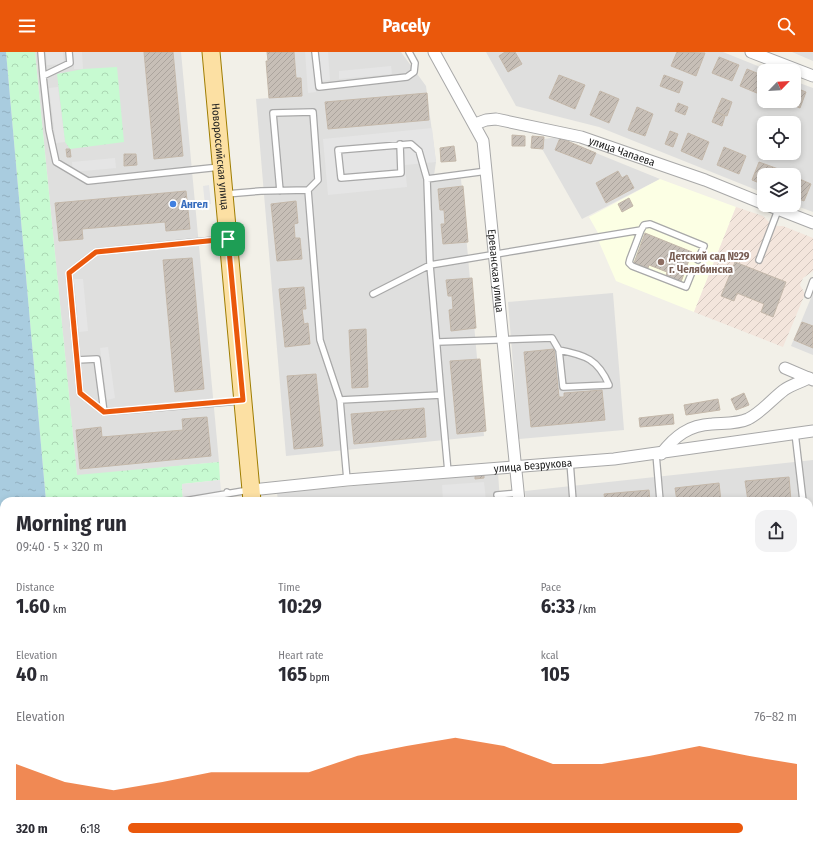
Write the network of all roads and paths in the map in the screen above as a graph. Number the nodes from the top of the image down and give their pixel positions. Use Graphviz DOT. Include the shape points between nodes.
graph roads {
  1 [pos="41,52"];
  2 [pos="69,52"];
  3 [pos="211,52"];
  4 [pos="315,52"];
  5 [pos="409,52"];
  6 [pos="434,52"];
  7 [pos="755,53"];
  8 [pos="43,76"];
  9 [pos="813,76"];
  10 [pos="475,124"];
  11 [pos="400,144"];
  12 [pos="221,167"];
  13 [pos="488,171"];
  14 [pos="427,179"];
  15 [pos="308,190"];
  16 [pos="280,191"];
  17 [pos="224,194"];
  18 [pos="757,201"];
  19 [pos="777,212"];
  20 [pos="783,212"];
  21 [pos="813,223"];
  22 [pos="641,230"];
  23 [pos="228,239"];
  24 [pos="496,255"];
  25 [pos="698,260"];
  26 [pos="759,260"];
  27 [pos="430,265"];
  28 [pos="692,272"];
  29 [pos="813,281"];
  30 [pos="373,294"];
  31 [pos="808,295"];
  32 [pos="504,339"];
  33 [pos="438,342"];
  34 [pos="559,350"];
  35 [pos="77,360"];
  36 [pos="786,368"];
  37 [pos="811,379"];
  38 [pos="441,395"];
  39 [pos="243,400"];
  40 [pos="340,400"];
  41 [pos="104,412"];
  42 [pos="813,431"];
  43 [pos="795,433"];
  44 [pos="659,454"];
  45 [pos="570,462"];
  46 [pos="516,466"];
  47 [pos="448,472"];
  48 [pos="347,480"];
  49 [pos="227,492"];
  50 [pos="252,495"];
  51 [pos="497,495"];
  52 [pos="203,497"];
  53 [pos="225,497"];
  54 [pos="519,497"];
  55 [pos="573,497"];
  56 [pos="660,497"];
  57 [pos="803,497"];
  1 -- 8 [label="lane"];
  2 -- 8 [label="lane" via="70,63"];
  3 -- 12 [label="main road, Новороссийская улица"];
  4 -- 5 [label="lane" via="319,87 407,77 414,72 416,63"];
  6 -- 10 [label="street, Ереванская улица"];
  7 -- 9 [label="street"];
  8 -- 12 [label="lane" via="49,130 56,162 88,181"];
  10 -- 13 [label="street, Ереванская улица" via="483,141"];
  10 -- 18 [label="street, улица Чапаева" via="496,119 582,137"];
  11 -- 11 [label="lane" via="338,150 340,178 401,173"];
  11 -- 14 [label="lane" via="411,144 418,151"];
  12 -- 17 [label="main road, Новороссийская улица"];
  13 -- 14 [label="lane"];
  13 -- 24 [label="street, Ереванская улица"];
  14 -- 27 [label="lane"];
  15 -- 16 [label="lane"];
  15 -- 16 [label="lane" via="318,180 313,112 273,113"];
  15 -- 40 [label="lane" via="320,340"];
  16 -- 17 [label="lane"];
  17 -- 23 [label="main road, Новороссийская улица"];
  19 -- 26 [label="lane"];
  20 -- 21 [label="street"];
  22 -- 24 [label="lane"];
  22 -- 25 [label="lane" via="650,224 704,246"];
  22 -- 28 [label="lane" via="630,259 629,263 632,266 686,287"];
  23 -- 35 [label="lane" via="96,252 69,273"];
  23 -- 39 [label="main road, Новороссийская улица"];
  24 -- 27 [label="lane"];
  24 -- 32 [label="street, Ереванская улица"];
  27 -- 30 [label="lane"];
  27 -- 33 [label="lane"];
  29 -- 31 [label="lane"];
  32 -- 33 [label="lane"];
  32 -- 34 [label="lane" via="552,338"];
  32 -- 46 [label="street, Ереванская улица"];
  33 -- 38 [label="lane"];
  34 -- 34 [label="lane" via="562,387 609,385 603,371 583,355"];
  35 -- 41 [label="lane" via="80,393"];
  35 -- 41 [label="lane" via="97,359"];
  36 -- 37 [label="street"];
  37 -- 44 [label="street" via="785,389 747,419 700,425 690,429 672,439"];
  38 -- 40 [label="lane"];
  38 -- 47 [label="lane"];
  39 -- 41 [label="lane"];
  39 -- 50 [label="main road, Новороссийская улица"];
  40 -- 48 [label="lane"];
  42 -- 43 [label="street, улица Безрукова"];
  43 -- 44 [label="street, улица Безрукова"];
  43 -- 57 [label="lane"];
  44 -- 45 [label="street, улица Безрукова"];
  44 -- 56 [label="lane"];
  45 -- 46 [label="street, улица Безрукова"];
  45 -- 55 [label="lane"];
  46 -- 47 [label="street, улица Безрукова"];
  46 -- 54 [label="street, Ереванская улица"];
  47 -- 48 [label="street, улица Безрукова"];
  48 -- 50 [label="street, улица Безрукова"];
  49 -- 50 [label="lane"];
  49 -- 52 [label="lane"];
  49 -- 53 [label="lane"];
  51 -- 54 [label="lane"];
}
